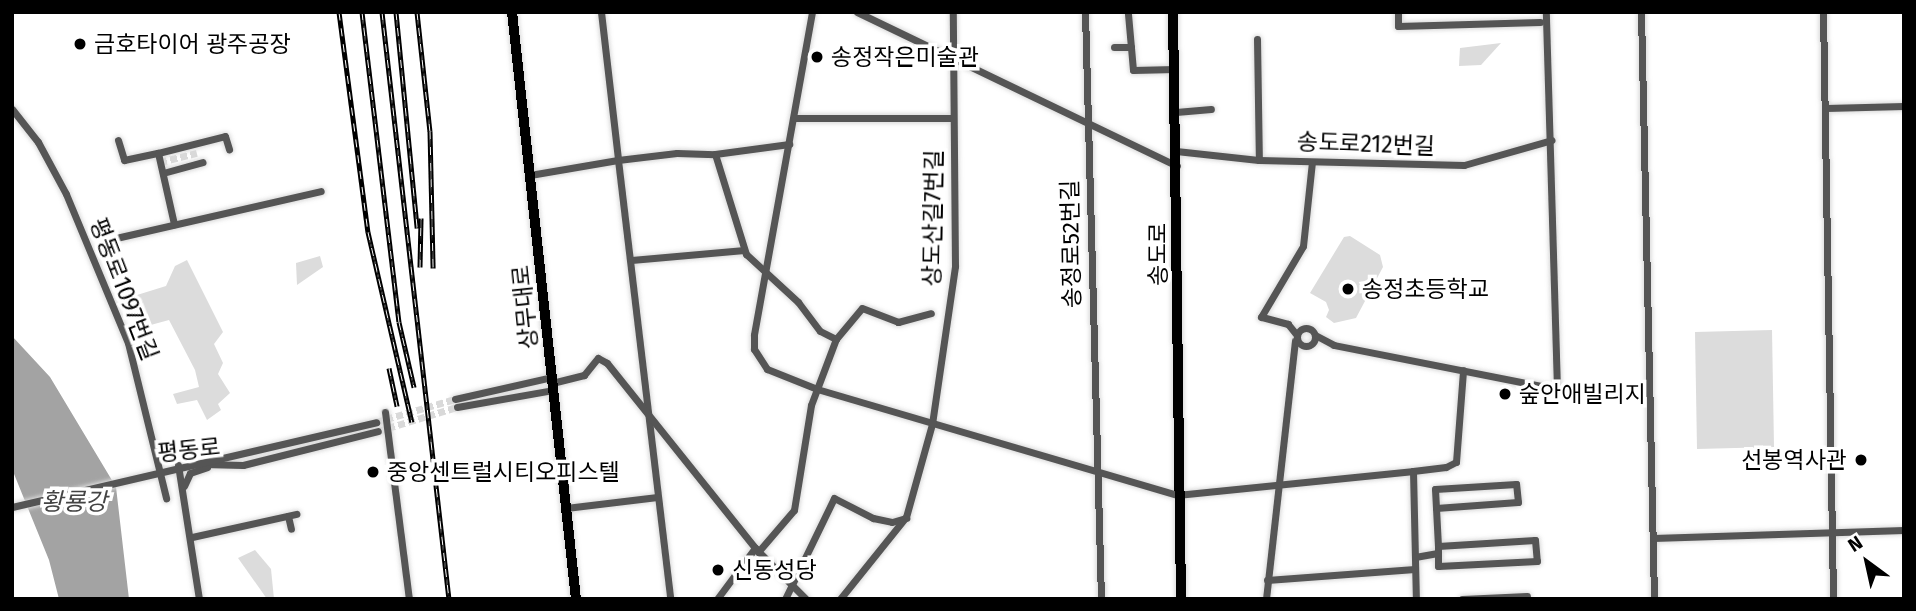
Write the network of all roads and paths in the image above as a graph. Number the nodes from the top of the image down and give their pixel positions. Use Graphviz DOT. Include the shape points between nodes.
graph roads {
  1 [pos="512,12"];
  2 [pos="601,12"];
  3 [pos="812,12"];
  4 [pos="857,12"];
  5 [pos="953,12"];
  6 [pos="1085,12"];
  7 [pos="1173,12"];
  8 [pos="1398,12"];
  9 [pos="1546,12"];
  10 [pos="1641,12"];
  11 [pos="1824,12"];
  12 [pos="1128,14"];
  13 [pos="1540,22"];
  14 [pos="1257,39"];
  15 [pos="1114,47"];
  16 [pos="1131,47"];
  17 [pos="951,57"];
  18 [pos="1175,69"];
  19 [pos="1904,106"];
  20 [pos="1826,108"];
  21 [pos="12,109"];
  22 [pos="1211,109"];
  23 [pos="1176,112"];
  24 [pos="793,118"];
  25 [pos="953,118"];
  26 [pos="1087,125"];
  27 [pos="118,140"];
  28 [pos="1552,140"];
  29 [pos="789,144"];
  30 [pos="229,149"];
  31 [pos="1177,150"];
  32 [pos="158,153"];
  33 [pos="715,154"];
  34 [pos="618,160"];
  35 [pos="1259,160"];
  36 [pos="203,162"];
  37 [pos="1312,162"];
  38 [pos="1177,166"];
  39 [pos="163,173"];
  40 [pos="530,174"];
  41 [pos="321,191"];
  42 [pos="174,225"];
  43 [pos="116,238"];
  44 [pos="744,250"];
  45 [pos="632,260"];
  46 [pos="767,272"];
  47 [pos="931,313"];
  48 [pos="1317,336"];
  49 [pos="1295,337"];
  50 [pos="836,339"];
  51 [pos="1463,370"];
  52 [pos="553,383"];
  53 [pos="817,389"];
  54 [pos="648,410"];
  55 [pos="385,412"];
  56 [pos="376,422"];
  57 [pos="932,424"];
  58 [pos="378,431"];
  59 [pos="178,466"];
  60 [pos="214,466"];
  61 [pos="1413,471"];
  62 [pos="153,472"];
  63 [pos="1096,474"];
  64 [pos="1276,484"];
  65 [pos="184,494"];
  66 [pos="1178,495"];
  67 [pos="657,496"];
  68 [pos="166,498"];
  69 [pos="12,507"];
  70 [pos="566,508"];
  71 [pos="1436,508"];
  72 [pos="906,517"];
  73 [pos="291,529"];
  74 [pos="1904,530"];
  75 [pos="1832,532"];
  76 [pos="192,537"];
  77 [pos="1653,538"];
  78 [pos="756,550"];
  79 [pos="1438,550"];
  80 [pos="1415,557"];
  81 [pos="1415,569"];
  82 [pos="1267,580"];
  83 [pos="790,585"];
  84 [pos="1527,596"];
  85 [pos="199,599"];
  86 [pos="409,599"];
  87 [pos="576,599"];
  88 [pos="670,599"];
  89 [pos="717,599"];
  90 [pos="785,599"];
  91 [pos="806,599"];
  92 [pos="840,599"];
  93 [pos="1101,599"];
  94 [pos="1181,599"];
  95 [pos="1266,599"];
  96 [pos="1416,599"];
  97 [pos="1462,599"];
  98 [pos="1654,599"];
  99 [pos="1833,599"];
  1 -- 40 [label="main road, 상무대로"];
  2 -- 34 [label="street"];
  3 -- 24 [label="street"];
  4 -- 17 [label="street"];
  5 -- 17 [label="street, 상도산길7번길"];
  6 -- 26 [label="street, 송정로52번길"];
  7 -- 18 [label="main road, 송도로"];
  8 -- 13 [label="street" via="1398,26"];
  9 -- 28 [label="street"];
  10 -- 77 [label="street"];
  11 -- 20 [label="street"];
  12 -- 16 [label="street"];
  14 -- 35 [label="street"];
  15 -- 16 [label="street"];
  16 -- 18 [label="street" via="1133,70"];
  17 -- 25 [label="street, 상도산길7번길"];
  17 -- 26 [label="street"];
  18 -- 23 [label="main road, 송도로"];
  19 -- 20 [label="street"];
  20 -- 75 [label="street"];
  21 -- 62 [label="street, 평동로1097번길" via="38,142 65,194 128,342"];
  22 -- 23 [label="street"];
  23 -- 31 [label="main road, 송도로"];
  24 -- 25 [label="street"];
  24 -- 29 [label="street"];
  25 -- 57 [label="street, 상도산길7번길" via="955,266"];
  26 -- 38 [label="street"];
  26 -- 63 [label="street, 송정로52번길"];
  27 -- 32 [label="street" via="124,160"];
  28 -- 37 [label="street, 송도로212번길" via="1464,165"];
  28 -- 51 [label="street" via="1557,389"];
  29 -- 33 [label="street"];
  29 -- 46 [label="street"];
  30 -- 32 [label="street" via="225,136"];
  31 -- 35 [label="street, 송도로212번길"];
  31 -- 38 [label="main road, 송도로"];
  32 -- 39 [label="street"];
  33 -- 34 [label="street"];
  33 -- 44 [label="street"];
  34 -- 40 [label="street"];
  34 -- 45 [label="street"];
  35 -- 37 [label="street, 송도로212번길"];
  36 -- 39 [label="street"];
  37 -- 49 [label="street" via="1303,246 1261,317 1288,324"];
  38 -- 66 [label="main road, 송도로"];
  39 -- 42 [label="street"];
  40 -- 52 [label="main road, 상무대로"];
  41 -- 42 [label="street"];
  42 -- 43 [label="street"];
  44 -- 45 [label="street"];
  44 -- 46 [label="street"];
  45 -- 54 [label="street"];
  46 -- 50 [label="street" via="820,331"];
  46 -- 53 [label="street" via="753,343 759,360 778,375"];
  47 -- 50 [label="street" via="898,322 862,308"];
  48 -- 49 [label="street" via="1309,330"];
  48 -- 49 [label="street" via="1306,344"];
  48 -- 51 [label="street" via="1334,345"];
  49 -- 64 [label="street"];
  50 -- 53 [label="street"];
  51 -- 61 [label="street" via="1456,461 1450,466"];
  52 -- 52 [label="street" via="456,403"];
  52 -- 54 [label="street" via="584,376 598,364 598,358"];
  52 -- 70 [label="main road, 상무대로"];
  53 -- 57 [label="street"];
  53 -- 78 [label="street" via="807,420 794,510"];
  54 -- 67 [label="street"];
  54 -- 78 [label="street"];
  55 -- 86 [label="street"];
  56 -- 59 [label="street, 평동로"];
  57 -- 63 [label="street"];
  57 -- 72 [label="street, 상도산길7번길"];
  58 -- 60 [label="street, 평동로" via="243,465"];
  59 -- 60 [label="street, 평동로"];
  59 -- 62 [label="street, 평동로"];
  59 -- 65 [label="street"];
  60 -- 65 [label="street" via="190,473"];
  61 -- 64 [label="street"];
  61 -- 80 [label="street"];
  62 -- 68 [label="street, 평동로1097번길"];
  62 -- 69 [label="street, 평동로"];
  63 -- 66 [label="street"];
  63 -- 93 [label="street, 송정로52번길"];
  64 -- 66 [label="street"];
  64 -- 82 [label="street"];
  65 -- 76 [label="street"];
  66 -- 94 [label="main road, 송도로"];
  67 -- 70 [label="street"];
  67 -- 88 [label="street"];
  70 -- 87 [label="main road, 상무대로"];
  71 -- 71 [label="street" via="1435,489 1516,484 1517,502"];
  71 -- 79 [label="street"];
  72 -- 83 [label="street" via="892,522 873,518 834,498"];
  72 -- 92 [label="street"];
  73 -- 76 [label="street" via="292,515"];
  74 -- 75 [label="street"];
  75 -- 77 [label="street"];
  75 -- 99 [label="street"];
  76 -- 85 [label="street"];
  77 -- 98 [label="street"];
  78 -- 83 [label="street"];
  78 -- 89 [label="street"];
  79 -- 79 [label="street" via="1438,566 1537,562 1535,540"];
  79 -- 80 [label="street"];
  80 -- 81 [label="street"];
  81 -- 82 [label="street"];
  81 -- 96 [label="street"];
  82 -- 95 [label="street"];
  83 -- 90 [label="street"];
  83 -- 91 [label="street"];
  84 -- 97 [label="street"];
}
